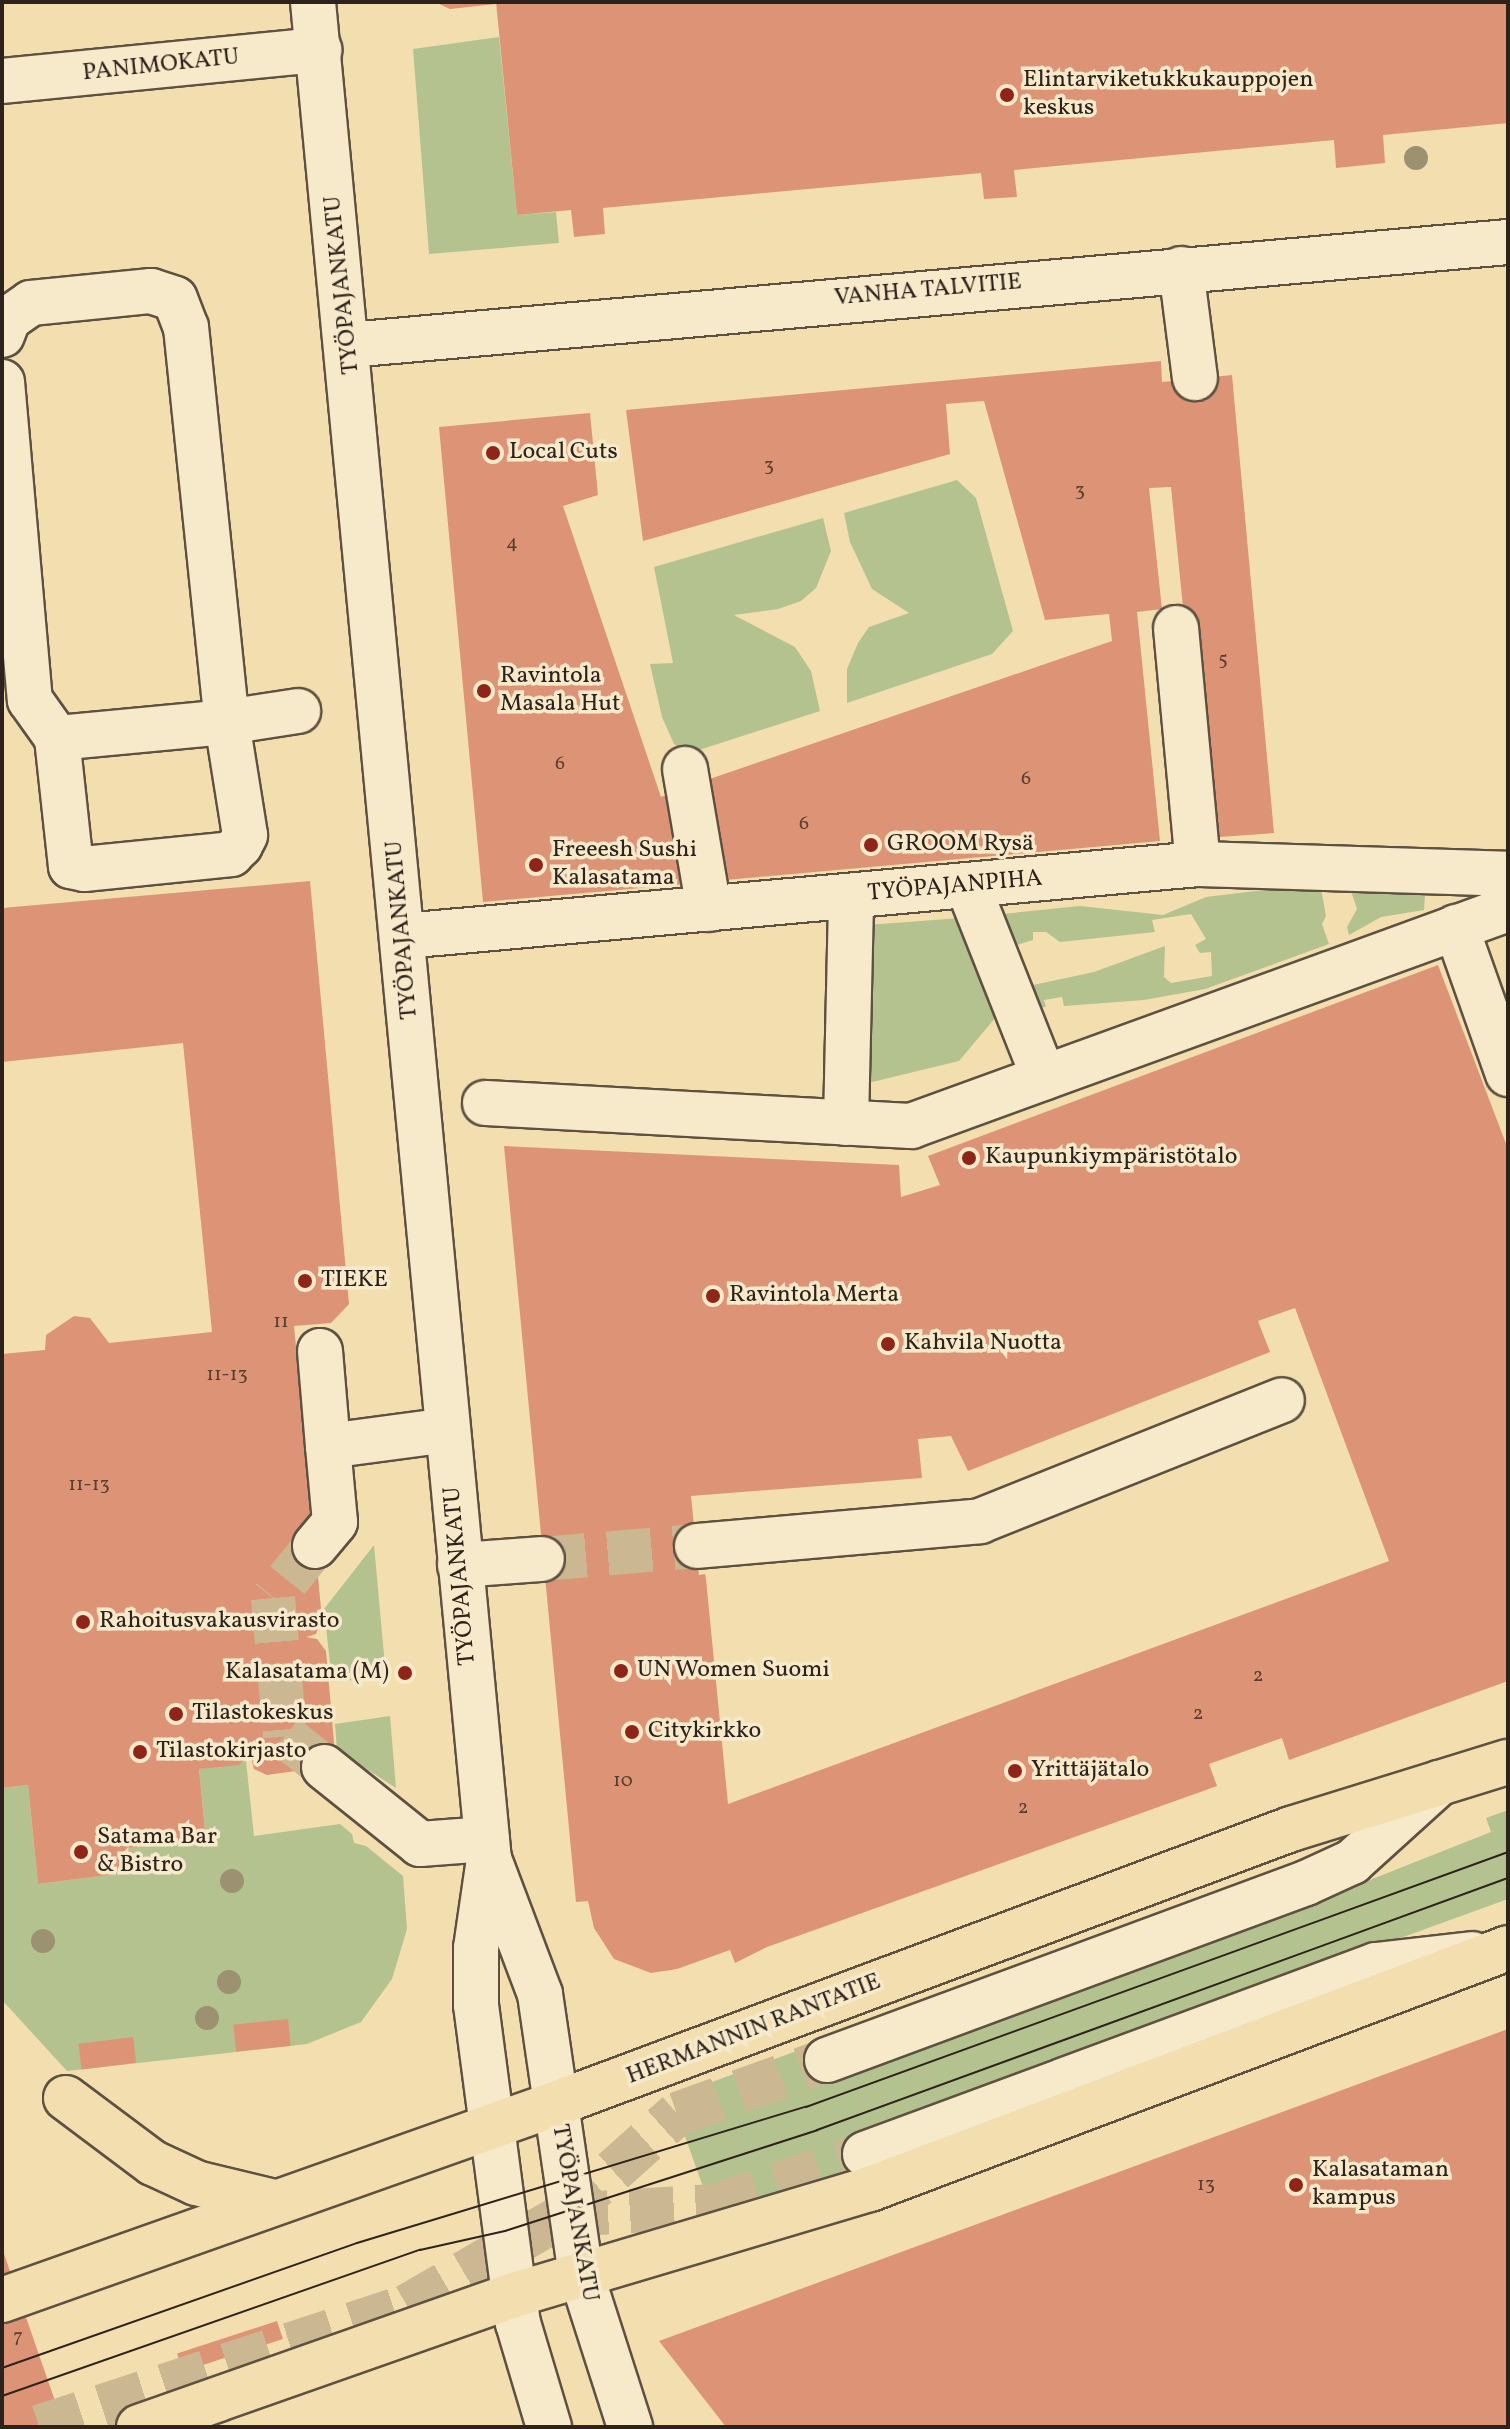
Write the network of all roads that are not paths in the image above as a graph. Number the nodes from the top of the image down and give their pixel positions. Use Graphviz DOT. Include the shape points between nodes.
graph roads {
  1 [pos="313,2"];
  2 [pos="319,50"];
  3 [pos="2,81"];
  4 [pos="1508,242"];
  5 [pos="1181,269"];
  6 [pos="2,335"];
  7 [pos="349,345"];
  8 [pos="1195,378"];
  9 [pos="2,382"];
  10 [pos="1176,628"];
  11 [pos="298,711"];
  12 [pos="227,722"];
  13 [pos="57,738"];
  14 [pos="685,769"];
  15 [pos="1198,864"];
  16 [pos="1508,874"];
  17 [pos="968,886"];
  18 [pos="851,896"];
  19 [pos="709,909"];
  20 [pos="1508,909"];
  21 [pos="1456,927"];
  22 [pos="404,936"];
  23 [pos="1508,1074"];
  24 [pos="1044,1078"];
  25 [pos="485,1103"];
  26 [pos="846,1123"];
  27 [pos="320,1351"];
  28 [pos="1282,1400"];
  29 [pos="448,1430"];
  30 [pos="328,1446"];
  31 [pos="315,1546"];
  32 [pos="697,1546"];
  33 [pos="542,1559"];
  34 [pos="460,1565"];
  35 [pos="1508,1762"];
  36 [pos="324,1767"];
  37 [pos="1439,1783"];
  38 [pos="488,1849"];
  39 [pos="1504,1950"];
  40 [pos="827,2060"];
  41 [pos="66,2098"];
  42 [pos="555,2104"];
  43 [pos="491,2127"];
  44 [pos="865,2154"];
  45 [pos="274,2202"];
  46 [pos="581,2274"];
  47 [pos="514,2295"];
  48 [pos="2,2300"];
  49 [pos="139,2427"];
  50 [pos="549,2427"];
  51 [pos="630,2427"];
  1 -- 2 [label="street, TYÖPAJANKATU"];
  2 -- 3 [label="street, PANIMOKATU"];
  2 -- 7 [label="street, TYÖPAJANKATU"];
  4 -- 5 [label="street, VANHA TALVITIE"];
  5 -- 7 [label="street, VANHA TALVITIE"];
  5 -- 8 [label="street"];
  6 -- 12 [label="street" via="8,319 31,303 151,291 175,299 186,327"];
  7 -- 22 [label="street, TYÖPAJANKATU"];
  9 -- 13 [label="street" via="30,700"];
  10 -- 15 [label="street"];
  11 -- 12 [label="street"];
  12 -- 13 [label="street"];
  12 -- 13 [label="street" via="245,835 240,845 231,854 84,869 71,866"];
  14 -- 19 [label="street"];
  15 -- 16 [label="street, TYÖPAJANPIHA"];
  15 -- 17 [label="street, TYÖPAJANPIHA"];
  17 -- 18 [label="street, TYÖPAJANPIHA"];
  17 -- 24 [label="street"];
  18 -- 19 [label="street, TYÖPAJANPIHA"];
  18 -- 26 [label="street"];
  19 -- 22 [label="street, TYÖPAJANPIHA"];
  20 -- 21 [label="street"];
  21 -- 23 [label="street"];
  21 -- 24 [label="street"];
  22 -- 29 [label="street, TYÖPAJANKATU"];
  24 -- 26 [label="street" via="911,1126"];
  25 -- 26 [label="street"];
  27 -- 30 [label="street"];
  28 -- 32 [label="street" via="980,1521"];
  29 -- 30 [label="street"];
  29 -- 34 [label="street, TYÖPAJANKATU"];
  30 -- 31 [label="street" via="335,1522"];
  33 -- 34 [label="street"];
  34 -- 38 [label="street, TYÖPAJANKATU"];
  35 -- 37 [label="main road, HERMANNIN RANTATIE"];
  36 -- 38 [label="street" via="420,1844"];
  37 -- 40 [label="street" via="1352,1862 1318,1878"];
  37 -- 42 [label="main road, HERMANNIN RANTATIE" via="1291,1829"];
  38 -- 42 [label="street, TYÖPAJANKATU" via="540,1994"];
  38 -- 43 [label="street, TYÖPAJANKATU" via="476,1962"];
  39 -- 44 [label="street" via="1376,1965"];
  39 -- 46 [label="main road" via="870,2189"];
  41 -- 45 [label="main road" via="153,2163 196,2183"];
  42 -- 43 [label="main road, HERMANNIN RANTATIE"];
  42 -- 46 [label="street, TYÖPAJANKATU"];
  43 -- 45 [label="main road, HERMANNIN RANTATIE"];
  43 -- 47 [label="street, TYÖPAJANKATU"];
  45 -- 48 [label="main road, HERMANNIN RANTATIE"];
  46 -- 47 [label="main road"];
  46 -- 51 [label="street, TYÖPAJANKATU"];
  47 -- 49 [label="main road"];
  47 -- 50 [label="street, TYÖPAJANKATU" via="531,2376"];
}
